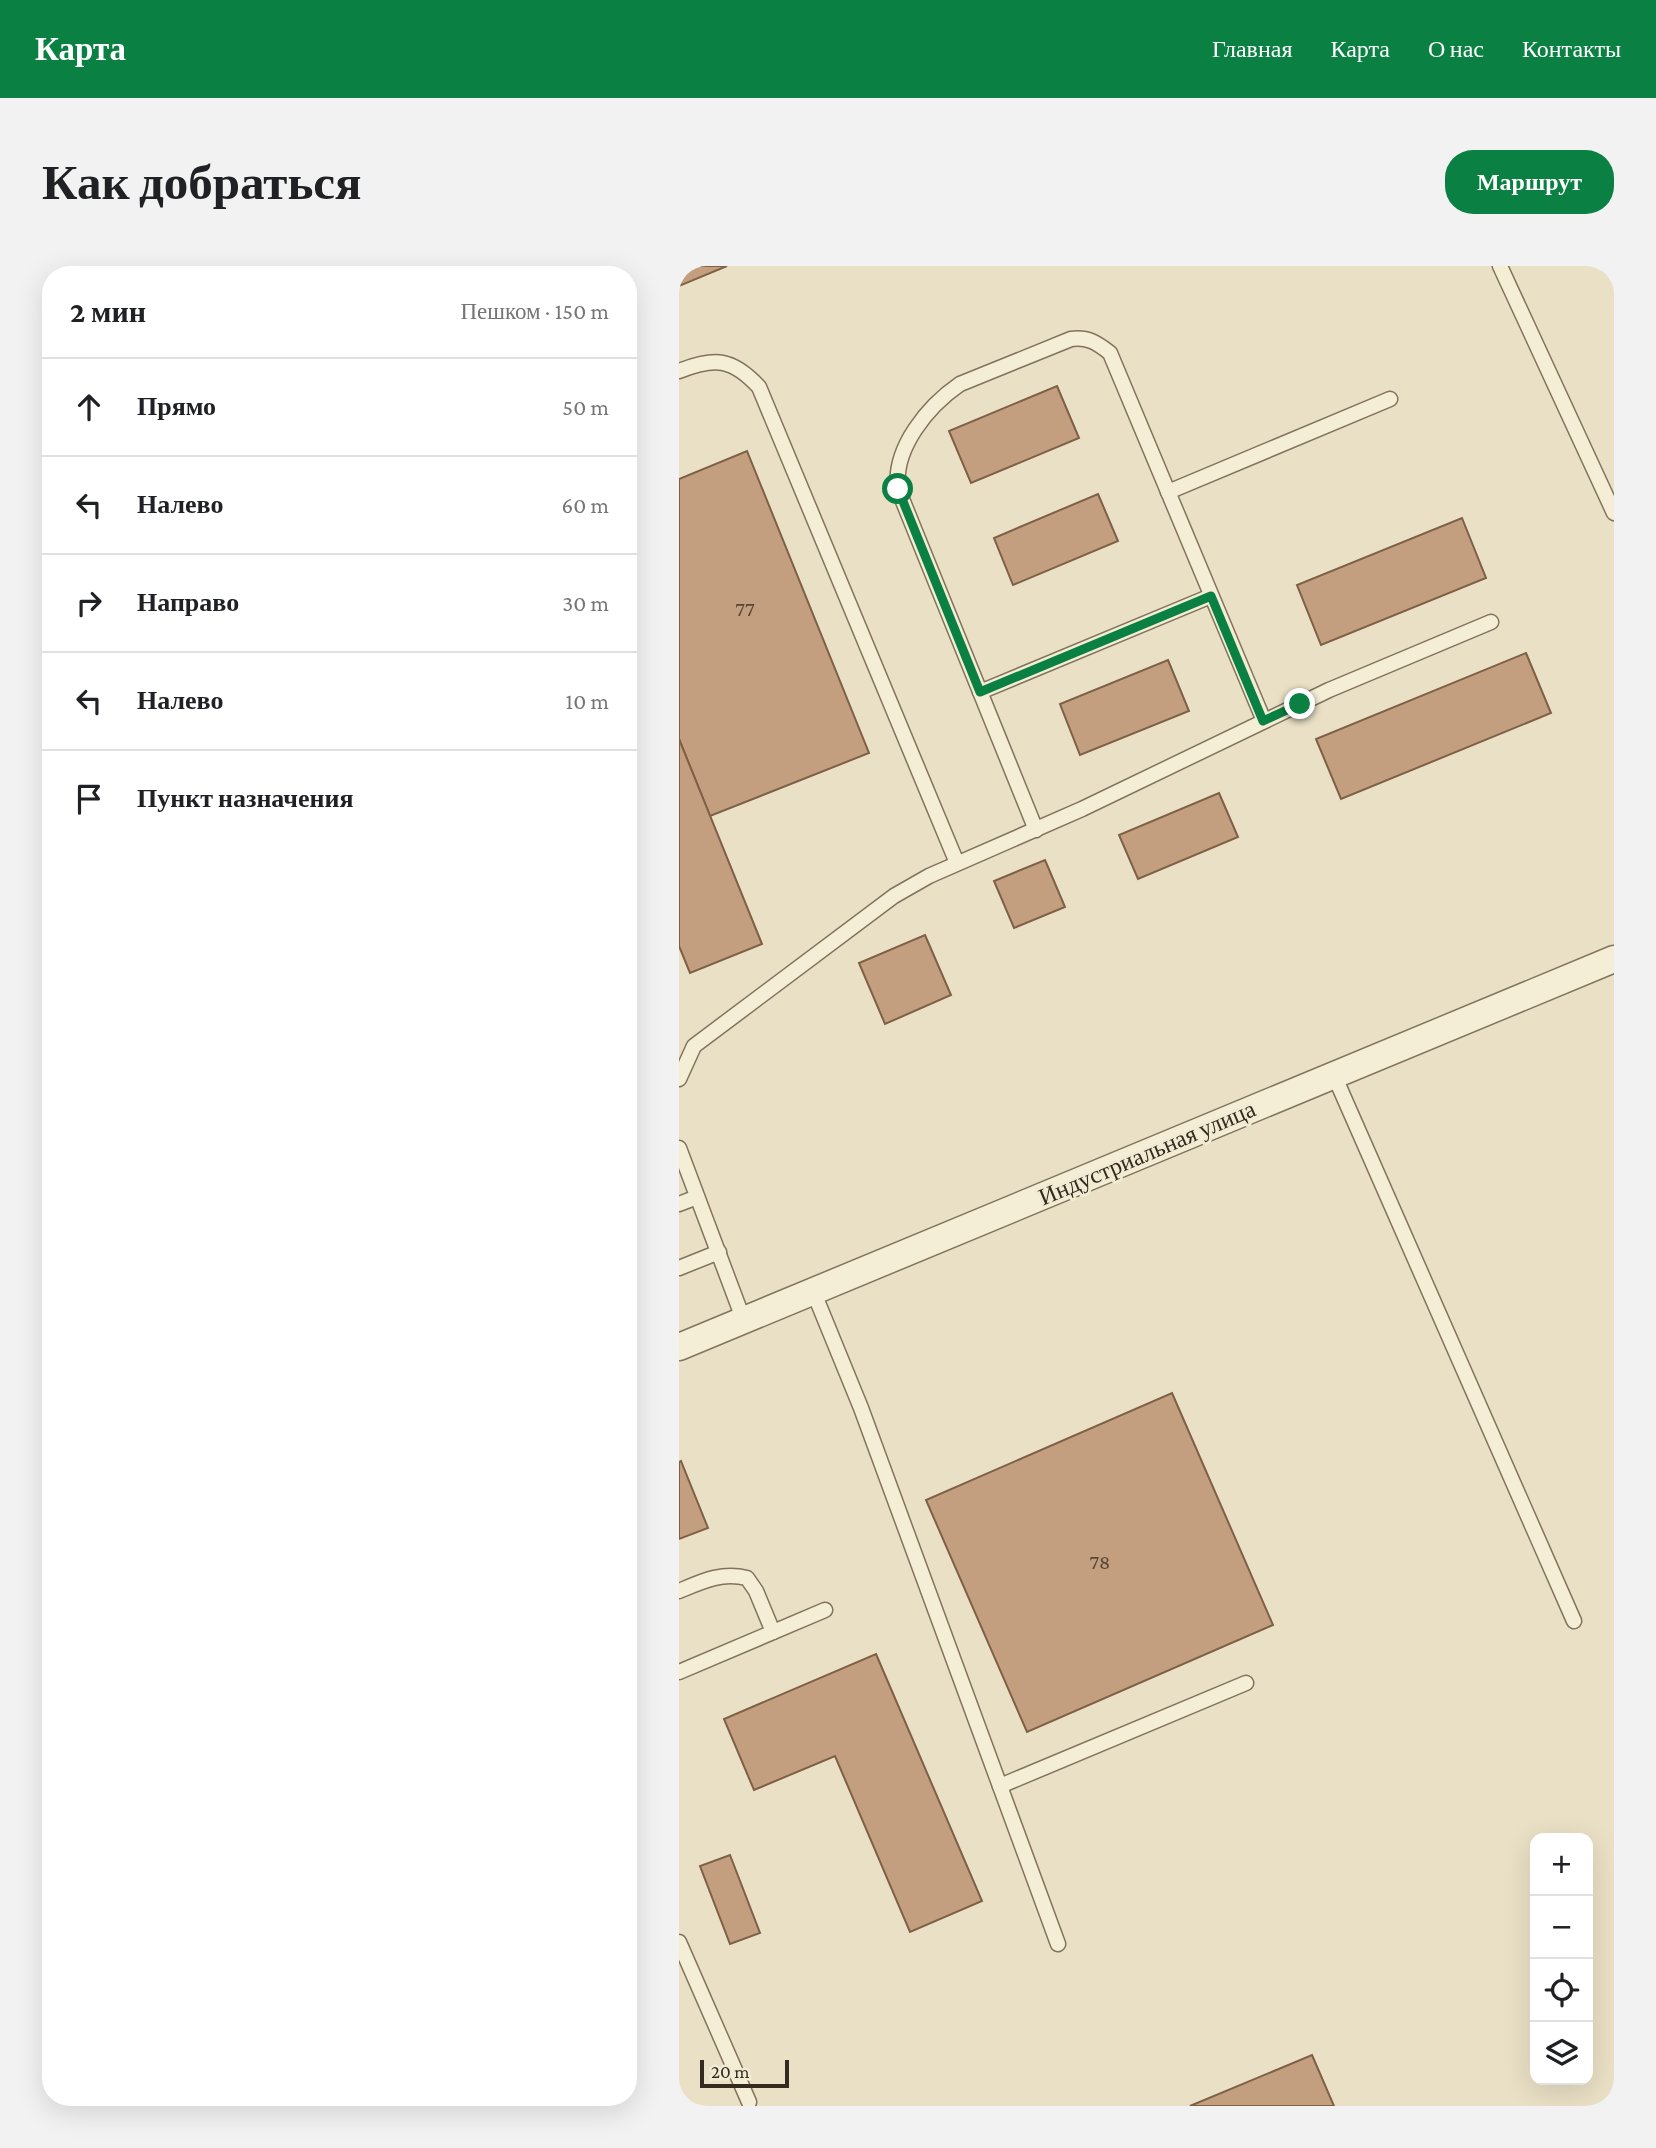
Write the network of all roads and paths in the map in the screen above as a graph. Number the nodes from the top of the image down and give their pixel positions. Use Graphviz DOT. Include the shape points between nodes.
graph roads {
  1 [pos="1500,266"];
  2 [pos="679,371"];
  3 [pos="1390,399"];
  4 [pos="1168,492"];
  5 [pos="1614,513"];
  6 [pos="1211,596"];
  7 [pos="1491,622"];
  8 [pos="980,692"];
  9 [pos="1263,721"];
  10 [pos="1036,830"];
  11 [pos="957,863"];
  12 [pos="1614,959"];
  13 [pos="686,1047"];
  14 [pos="1333,1075"];
  15 [pos="679,1079"];
  16 [pos="679,1148"];
  17 [pos="697,1197"];
  18 [pos="679,1204"];
  19 [pos="719,1252"];
  20 [pos="679,1268"];
  21 [pos="814,1293"];
  22 [pos="744,1321"];
  23 [pos="679,1348"];
  24 [pos="679,1591"];
  25 [pos="825,1610"];
  26 [pos="1574,1621"];
  27 [pos="773,1632"];
  28 [pos="679,1672"];
  29 [pos="1246,1683"];
  30 [pos="1000,1786"];
  31 [pos="679,1942"];
  32 [pos="1058,1944"];
  33 [pos="749,2102"];
  1 -- 5 [label="lane"];
  2 -- 11 [label="lane" via="700,363 724,362 743,369 759,387"];
  3 -- 4 [label="lane"];
  4 -- 6 [label="lane"];
  4 -- 8 [label="lane" via="1110,353 1096,341 1071,339 972,378 946,394 905,443 896,472 898,489"];
  6 -- 8 [label="lane"];
  6 -- 9 [label="lane"];
  7 -- 9 [label="lane"];
  8 -- 10 [label="lane"];
  9 -- 10 [label="lane"];
  10 -- 11 [label="lane"];
  11 -- 13 [label="lane" via="894,896"];
  12 -- 14 [label="street, Индустриальная улица"];
  13 -- 15 [label="lane"];
  14 -- 21 [label="street, Индустриальная улица"];
  14 -- 26 [label="lane"];
  16 -- 17 [label="lane"];
  17 -- 18 [label="lane"];
  17 -- 19 [label="lane"];
  19 -- 20 [label="lane"];
  19 -- 22 [label="lane"];
  21 -- 22 [label="street, Индустриальная улица"];
  21 -- 30 [label="lane"];
  22 -- 23 [label="street, Индустриальная улица"];
  24 -- 27 [label="lane" via="713,1576 747,1578"];
  25 -- 27 [label="lane"];
  27 -- 28 [label="lane"];
  29 -- 30 [label="lane"];
  30 -- 32 [label="lane"];
  31 -- 33 [label="lane"];
}
